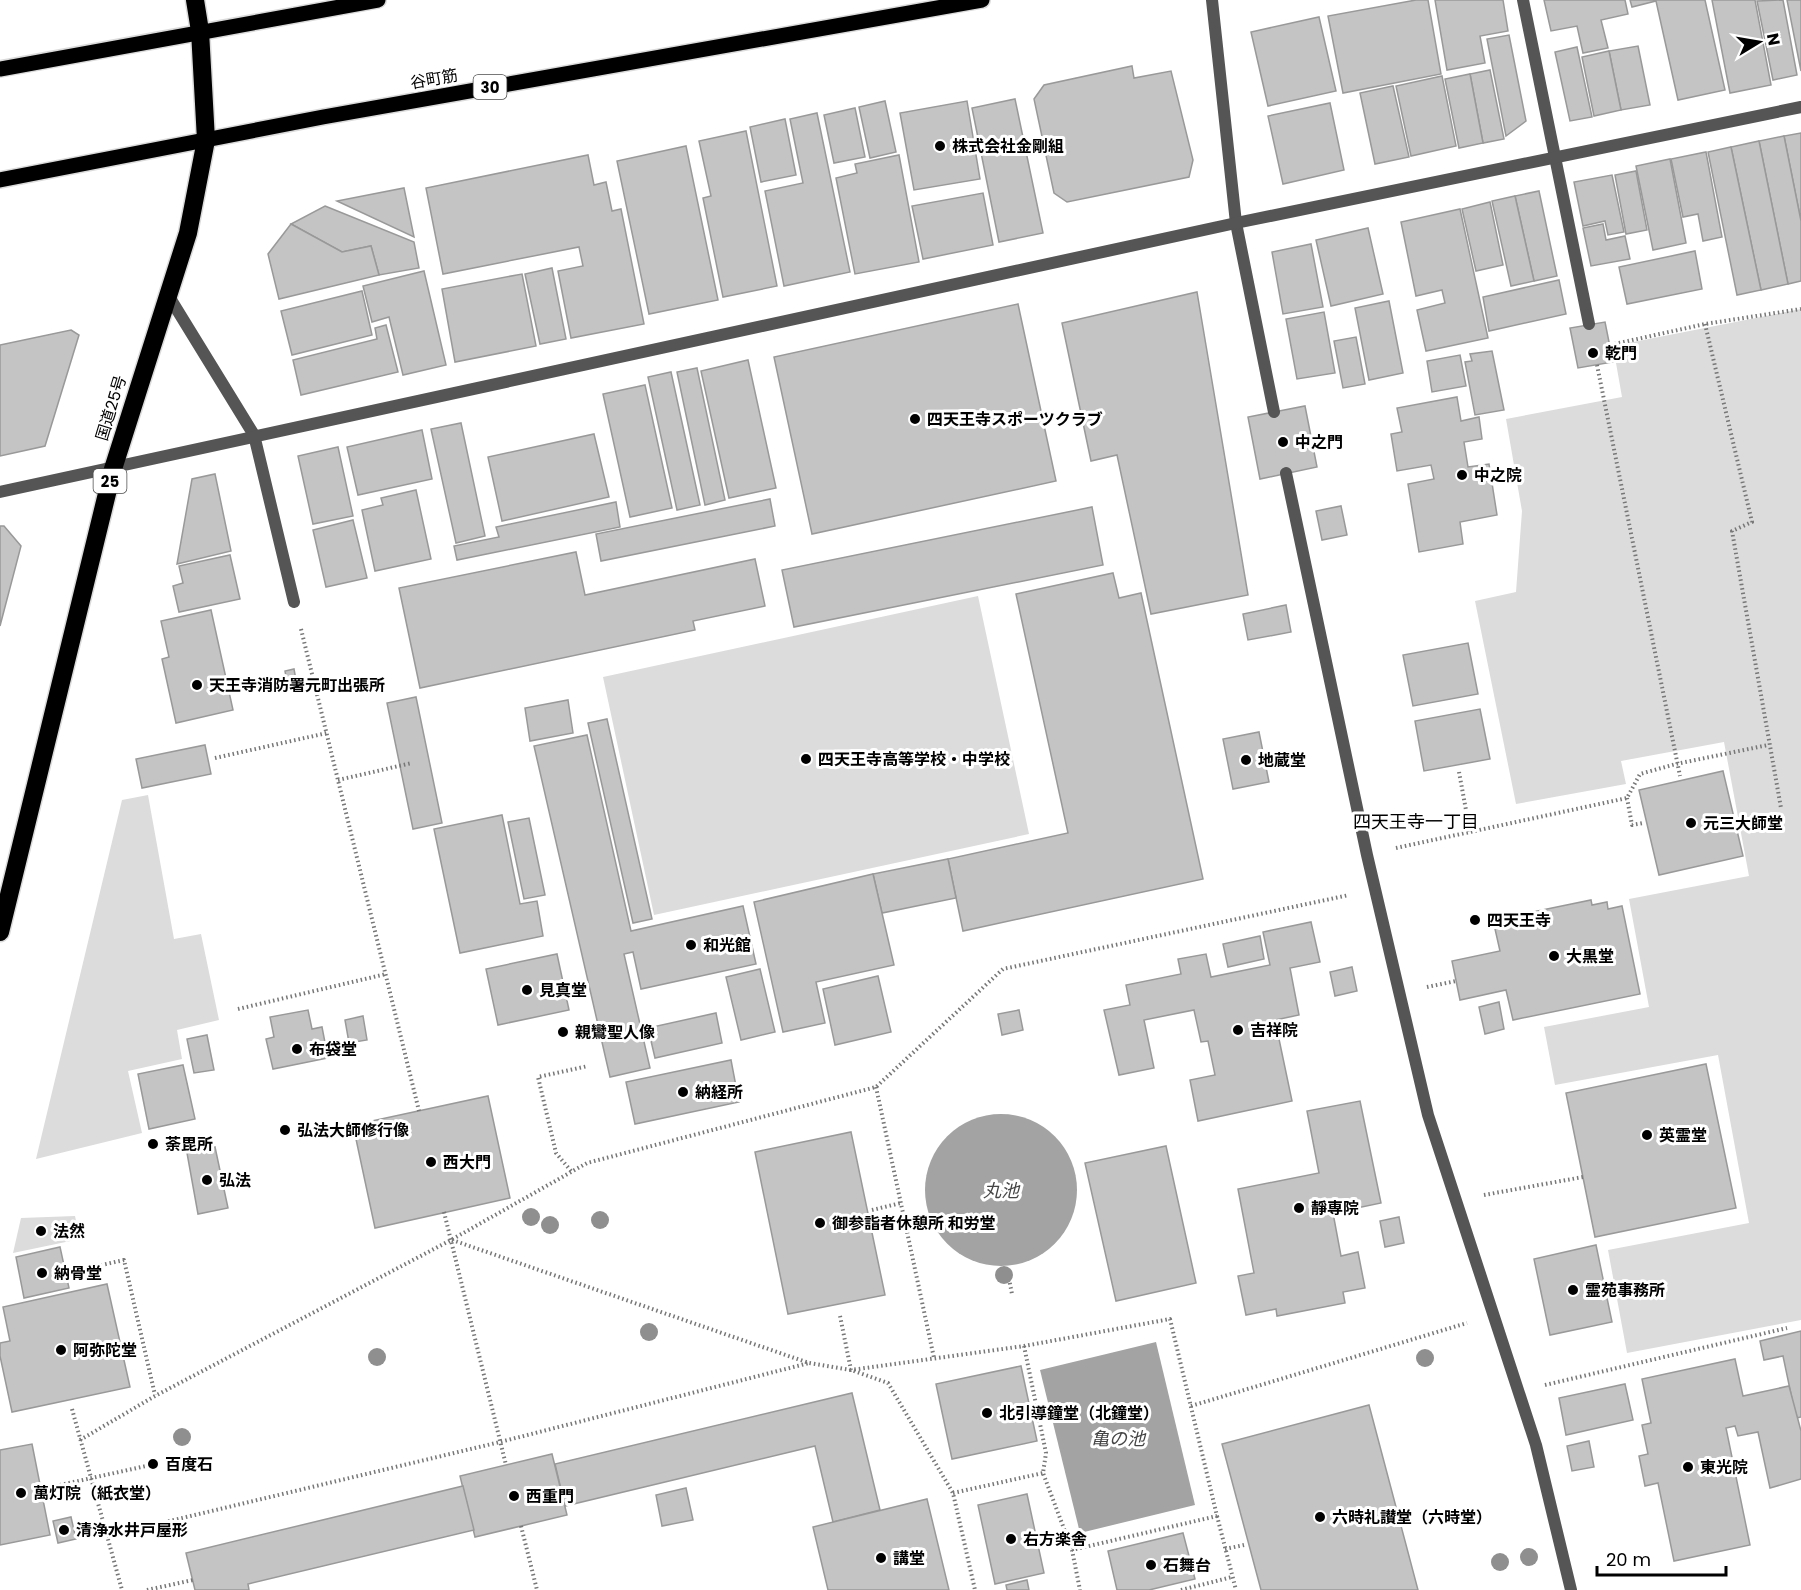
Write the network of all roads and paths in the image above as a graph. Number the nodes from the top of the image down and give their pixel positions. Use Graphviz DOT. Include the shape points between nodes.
graph roads {
  1 [pos="195,0"];
  2 [pos="378,0"];
  3 [pos="982,0"];
  4 [pos="1212,0"];
  5 [pos="1523,0"];
  6 [pos="200,31"];
  7 [pos="0,69"];
  8 [pos="1801,107"];
  9 [pos="206,140"];
  10 [pos="1555,158"];
  11 [pos="0,180"];
  12 [pos="1236,223"];
  13 [pos="168,295"];
  14 [pos="1801,309"];
  15 [pos="1589,324"];
  16 [pos="1705,324"];
  17 [pos="1610,345"];
  18 [pos="1597,365"];
  19 [pos="1274,412"];
  20 [pos="254,435"];
  21 [pos="113,469"];
  22 [pos="1286,473"];
  23 [pos="0,492"];
  24 [pos="294,602"];
  25 [pos="327,733"];
  26 [pos="1768,744"];
  27 [pos="215,758"];
  28 [pos="412,763"];
  29 [pos="1676,764"];
  30 [pos="1459,772"];
  31 [pos="1680,776"];
  32 [pos="338,780"];
  33 [pos="1627,798"];
  34 [pos="1781,808"];
  35 [pos="1643,823"];
  36 [pos="1470,832"];
  37 [pos="1367,855"];
  38 [pos="1375,889"];
  39 [pos="0,932"];
  40 [pos="386,974"];
  41 [pos="238,1009"];
  42 [pos="588,1066"];
  43 [pos="876,1087"];
  44 [pos="419,1111"];
  45 [pos="571,1171"];
  46 [pos="1582,1177"];
  47 [pos="1457,1200"];
  48 [pos="901,1203"];
  49 [pos="872,1210"];
  50 [pos="444,1212"];
  51 [pos="451,1240"];
  52 [pos="70,1272"];
  53 [pos="1008,1274"];
  54 [pos="1012,1294"];
  55 [pos="1493,1315"];
  56 [pos="840,1316"];
  57 [pos="1787,1328"];
  58 [pos="1024,1346"];
  59 [pos="934,1358"];
  60 [pos="808,1363"];
  61 [pos="851,1370"];
  62 [pos="1518,1392"];
  63 [pos="155,1396"];
  64 [pos="1191,1406"];
  65 [pos="72,1409"];
  66 [pos="80,1440"];
  67 [pos="500,1442"];
  68 [pos="506,1465"];
  69 [pos="146,1466"];
  70 [pos="1043,1473"];
  71 [pos="91,1478"];
  72 [pos="51,1487"];
  73 [pos="953,1493"];
  74 [pos="1217,1516"];
  75 [pos="521,1526"];
  76 [pos="106,1536"];
  77 [pos="1244,1545"];
  78 [pos="1225,1549"];
  79 [pos="1072,1550"];
  80 [pos="1232,1577"];
  81 [pos="193,1580"];
  82 [pos="122,1590"];
  83 [pos="147,1590"];
  84 [pos="537,1590"];
  85 [pos="975,1590"];
  86 [pos="1080,1590"];
  87 [pos="1181,1590"];
  88 [pos="1236,1590"];
  89 [pos="1571,1590"];
  1 -- 6 [label="highway, 国道25号 / 25"];
  2 -- 6 [label="main road"];
  3 -- 9 [label="main road, 谷町筋 / 30"];
  4 -- 12 [label="street"];
  5 -- 10 [label="street"];
  6 -- 7 [label="main road"];
  6 -- 9 [label="highway, 国道25号 / 25"];
  8 -- 10 [label="street"];
  9 -- 11 [label="main road, 谷町筋 / 30"];
  9 -- 13 [label="highway, 国道25号 / 25" via="188,233"];
  10 -- 12 [label="street"];
  10 -- 15 [label="street"];
  12 -- 19 [label="street"];
  12 -- 20 [label="street"];
  13 -- 20 [label="street"];
  13 -- 21 [label="highway, 国道25号 / 25"];
  14 -- 16 [label="path"];
  16 -- 17 [label="path"];
  16 -- 26 [label="path" via="1752,522 1732,531"];
  18 -- 29 [label="path"];
  20 -- 21 [label="street"];
  20 -- 24 [label="street"];
  21 -- 23 [label="street"];
  21 -- 39 [label="highway, 国道25号 / 25"];
  22 -- 37 [label="street"];
  24 -- 25 [label="path"];
  25 -- 27 [label="path"];
  25 -- 32 [label="path"];
  26 -- 29 [label="path"];
  26 -- 34 [label="path"];
  28 -- 32 [label="path"];
  29 -- 31 [label="path"];
  29 -- 33 [label="path" via="1640,774"];
  30 -- 36 [label="path"];
  32 -- 40 [label="path"];
  33 -- 35 [label="path" via="1632,825"];
  33 -- 36 [label="path"];
  36 -- 37 [label="path"];
  37 -- 38 [label="street"];
  38 -- 43 [label="path" via="1003,969"];
  38 -- 47 [label="street" via="1428,1115"];
  40 -- 41 [label="path"];
  40 -- 44 [label="path"];
  42 -- 45 [label="path" via="538,1077 555,1153"];
  43 -- 45 [label="path" via="587,1163"];
  43 -- 48 [label="path"];
  45 -- 51 [label="path"];
  46 -- 47 [label="path"];
  47 -- 55 [label="street"];
  48 -- 49 [label="path"];
  48 -- 59 [label="path"];
  50 -- 51 [label="path"];
  51 -- 60 [label="path"];
  51 -- 63 [label="path"];
  51 -- 67 [label="path"];
  52 -- 63 [label="path" via="124,1260"];
  53 -- 54 [label="path"];
  55 -- 62 [label="street"];
  55 -- 64 [label="path"];
  56 -- 61 [label="path"];
  57 -- 62 [label="path"];
  58 -- 59 [label="path"];
  58 -- 64 [label="path" via="1170,1318"];
  58 -- 70 [label="path" via="1046,1453"];
  59 -- 61 [label="path"];
  60 -- 61 [label="path"];
  60 -- 67 [label="path"];
  61 -- 73 [label="path" via="888,1383"];
  62 -- 89 [label="street" via="1536,1445"];
  63 -- 66 [label="path"];
  64 -- 74 [label="path"];
  65 -- 66 [label="path"];
  66 -- 71 [label="path"];
  67 -- 68 [label="path"];
  67 -- 76 [label="path"];
  69 -- 71 [label="path"];
  70 -- 73 [label="path"];
  70 -- 79 [label="path"];
  71 -- 72 [label="path"];
  71 -- 76 [label="path"];
  73 -- 85 [label="path"];
  74 -- 78 [label="path"];
  74 -- 79 [label="path"];
  75 -- 84 [label="path"];
  76 -- 82 [label="path"];
  77 -- 78 [label="path"];
  78 -- 80 [label="path"];
  79 -- 86 [label="path"];
  80 -- 87 [label="path"];
  80 -- 88 [label="path"];
  81 -- 83 [label="path"];
}
